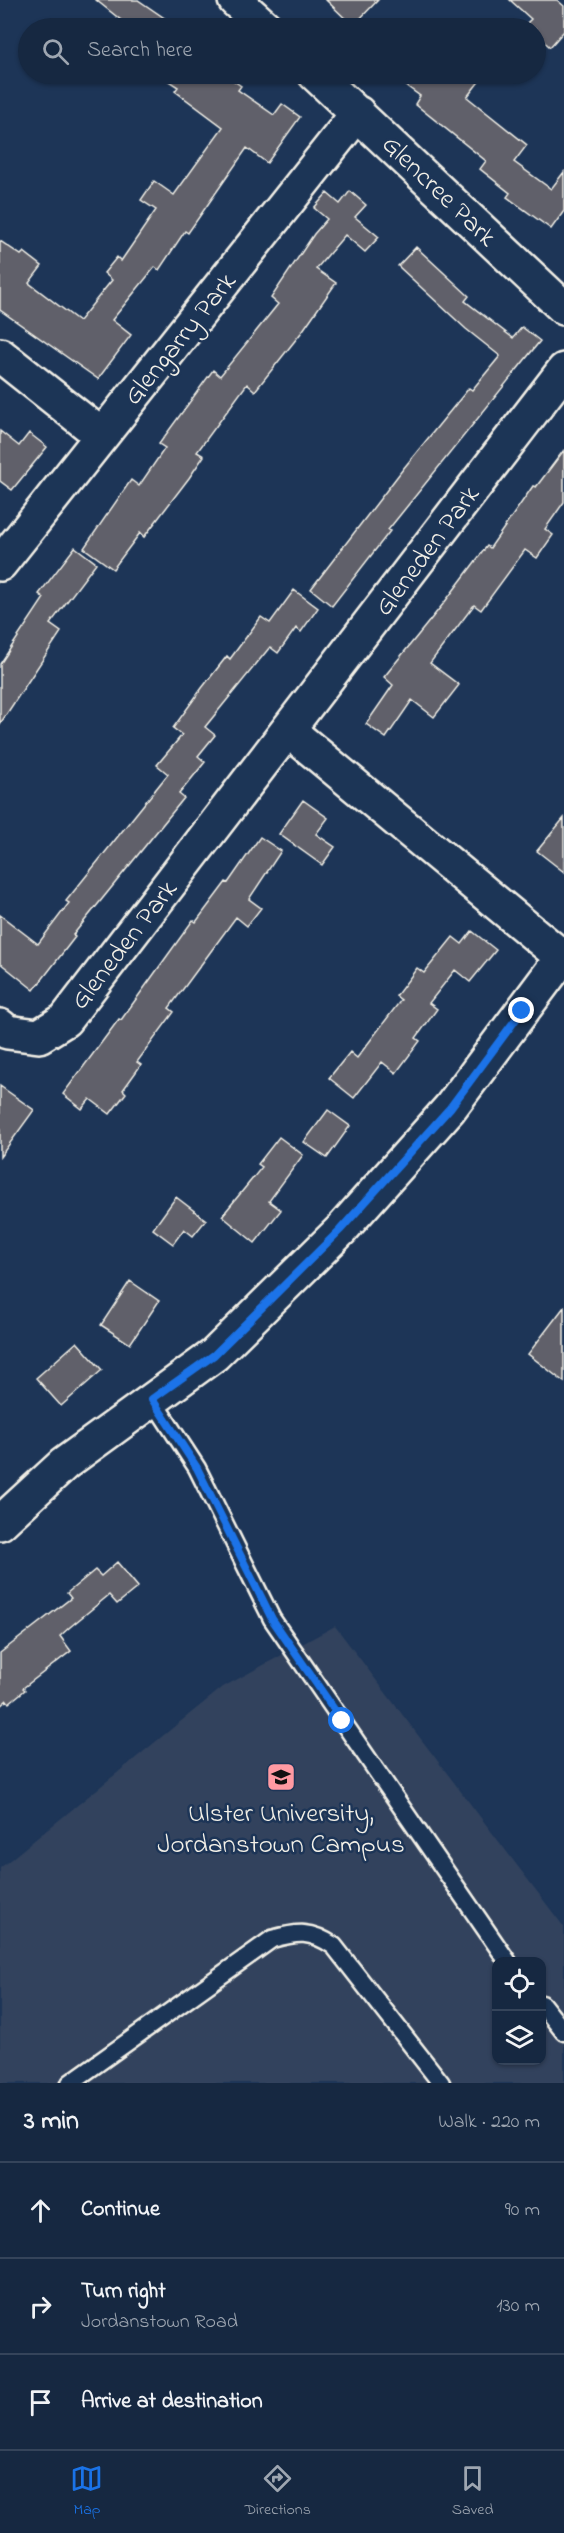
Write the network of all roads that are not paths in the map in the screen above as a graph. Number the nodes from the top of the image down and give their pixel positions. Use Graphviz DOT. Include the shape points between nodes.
graph roads {
  1 [pos="235,0"];
  2 [pos="255,18"];
  3 [pos="326,84"];
  4 [pos="358,113"];
  5 [pos="564,308"];
  6 [pos="0,355"];
  7 [pos="564,370"];
  8 [pos="101,435"];
  9 [pos="0,564"];
  10 [pos="288,730"];
  11 [pos="563,956"];
  12 [pos="0,1026"];
  13 [pos="152,1399"];
  14 [pos="0,1523"];
  15 [pos="505,1957"];
  16 [pos="546,2009"];
  17 [pos="564,2032"];
  18 [pos="70,2083"];
  19 [pos="441,2083"];
  1 -- 2 [label="street"];
  3 -- 4 [label="street, Glencree Park"];
  4 -- 5 [label="street, Glencree Park"];
  4 -- 8 [label="street, Glengarry Park"];
  6 -- 8 [label="street"];
  7 -- 10 [label="street, Gleneden Park"];
  8 -- 9 [label="street, Glengarry Park"];
  10 -- 11 [label="street"];
  10 -- 12 [label="street, Gleneden Park" via="65,1020 39,1036 8,1032"];
  11 -- 13 [label="street" via="450,1108 340,1230 214,1355"];
  13 -- 14 [label="street" via="64,1464"];
  13 -- 15 [label="lane" via="197,1468 272,1619"];
  16 -- 17 [label="lane"];
  18 -- 19 [label="lane" via="272,1939 294,1933 318,1935 334,1946"];
}
